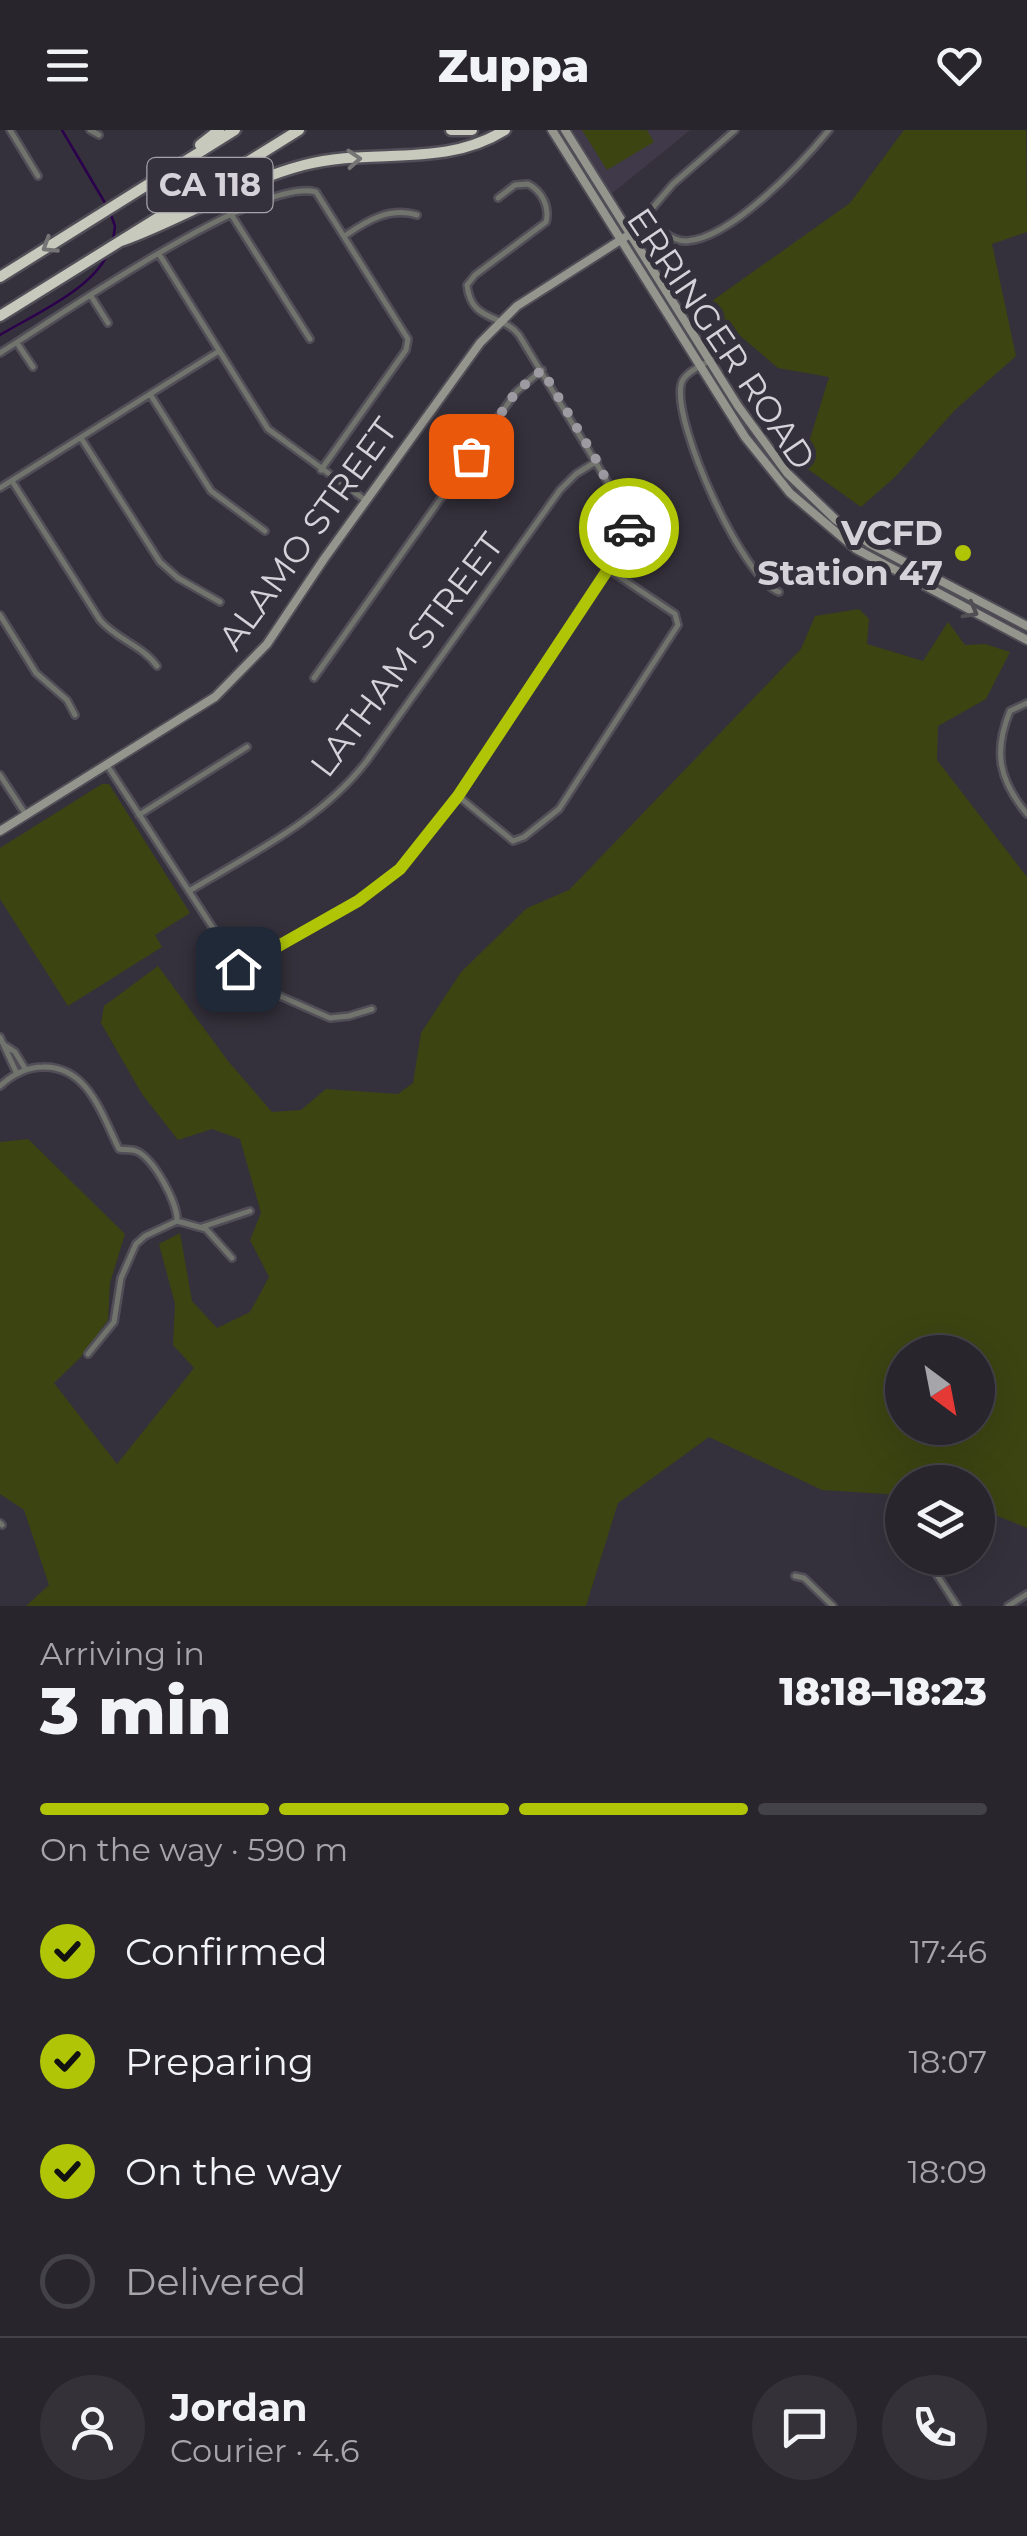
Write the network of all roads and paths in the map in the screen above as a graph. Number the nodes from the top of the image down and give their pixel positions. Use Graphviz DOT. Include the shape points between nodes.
graph roads {
  1 [pos="10,130"];
  2 [pos="90,130"];
  3 [pos="219,130"];
  4 [pos="235,130"];
  5 [pos="298,130"];
  6 [pos="452,130"];
  7 [pos="472,130"];
  8 [pos="505,130"];
  9 [pos="552,130"];
  10 [pos="565,130"];
  11 [pos="734,130"];
  12 [pos="829,130"];
  13 [pos="99,135"];
  14 [pos="38,176"];
  15 [pos="155,180"];
  16 [pos="498,198"];
  17 [pos="231,214"];
  18 [pos="417,214"];
  19 [pos="651,220"];
  20 [pos="630,234"];
  21 [pos="345,235"];
  22 [pos="621,240"];
  23 [pos="120,241"];
  24 [pos="158,254"];
  25 [pos="0,277"];
  26 [pos="91,296"];
  27 [pos="0,316"];
  28 [pos="500,322"];
  29 [pos="108,323"];
  30 [pos="310,339"];
  31 [pos="17,342"];
  32 [pos="219,351"];
  33 [pos="0,354"];
  34 [pos="710,360"];
  35 [pos="33,367"];
  36 [pos="700,367"];
  37 [pos="542,370"];
  38 [pos="150,394"];
  39 [pos="82,438"];
  40 [pos="597,461"];
  41 [pos="321,470"];
  42 [pos="12,481"];
  43 [pos="0,488"];
  44 [pos="366,502"];
  45 [pos="265,531"];
  46 [pos="608,569"];
  47 [pos="779,592"];
  48 [pos="220,602"];
  49 [pos="0,615"];
  50 [pos="1027,626"];
  51 [pos="1027,640"];
  52 [pos="157,666"];
  53 [pos="314,678"];
  54 [pos="1024,703"];
  55 [pos="75,715"];
  56 [pos="246,747"];
  57 [pos="107,764"];
  58 [pos="0,775"];
  59 [pos="458,796"];
  60 [pos="139,814"];
  61 [pos="1027,814"];
  62 [pos="26,815"];
  63 [pos="0,831"];
  64 [pos="189,891"];
  65 [pos="238,969"];
  66 [pos="372,1008"];
  67 [pos="0,1037"];
  68 [pos="6,1046"];
  69 [pos="26,1070"];
  70 [pos="16,1074"];
  71 [pos="0,1086"];
  72 [pos="250,1211"];
  73 [pos="177,1221"];
  74 [pos="202,1228"];
  75 [pos="232,1258"];
  76 [pos="88,1354"];
  77 [pos="937,1575"];
  78 [pos="795,1576"];
  79 [pos="1027,1594"];
  80 [pos="833,1606"];
  81 [pos="957,1606"];
  82 [pos="1008,1606"];
  1 -- 14 [label="street"];
  2 -- 13 [label="street"];
  3 -- 15 [label="highway"];
  4 -- 15 [label="highway, CA 118"];
  5 -- 23 [label="highway, CA 118"];
  6 -- 7 [label="highway"];
  23 -- 8 [label="highway, one-way" via="282,172 342,159 455,152"];
  9 -- 22 [label="main road, ERRINGER ROAD"];
  10 -- 20 [label="main road, ERRINGER ROAD"];
  11 -- 19 [label="street, ALAMO STREET" via="674,184"];
  12 -- 19 [label="street" via="782,181 720,229 677,240"];
  15 -- 25 [label="highway, CA 118, one-way"];
  16 -- 28 [label="street" via="528,184 548,214 542,227 467,285 478,311"];
  17 -- 21 [label="street" via="302,190 316,192"];
  17 -- 24 [label="street"];
  17 -- 30 [label="street"];
  18 -- 21 [label="street" via="387,214"];
  19 -- 20 [label="street, ALAMO STREET"];
  20 -- 22 [label="main road, ALAMO STREET"];
  20 -- 34 [label="main road, ERRINGER ROAD"];
  21 -- 41 [label="street" via="408,345"];
  22 -- 28 [label="main road, ALAMO STREET"];
  22 -- 36 [label="main road, ERRINGER ROAD"];
  23 -- 27 [label="highway, CA 118"];
  24 -- 26 [label="street"];
  24 -- 32 [label="street"];
  26 -- 29 [label="street"];
  26 -- 31 [label="street"];
  28 -- 37 [label="street" via="514,328"];
  28 -- 44 [label="main road, ALAMO STREET"];
  31 -- 33 [label="street"];
  31 -- 35 [label="street"];
  32 -- 38 [label="street"];
  32 -- 41 [label="street" via="268,429"];
  34 -- 36 [label="street"];
  34 -- 50 [label="main road, ERRINGER ROAD" via="768,450 836,520 889,556"];
  36 -- 47 [label="street" via="680,388 692,452 744,556 764,584"];
  36 -- 51 [label="main road, ERRINGER ROAD, one-way" via="774,475 827,527 888,568"];
  37 -- 40 [label="street"];
  37 -- 53 [label="street" via="516,392"];
  38 -- 39 [label="street"];
  38 -- 45 [label="street" via="211,492"];
  39 -- 42 [label="street"];
  39 -- 48 [label="street" via="160,562"];
  40 -- 46 [label="street" via="630,530"];
  40 -- 64 [label="street, LATHAM STREET" via="560,490 342,791 298,826"];
  41 -- 44 [label="street"];
  42 -- 43 [label="street"];
  42 -- 52 [label="street" via="100,620"];
  44 -- 57 [label="main road, ALAMO STREET" via="251,664 215,697"];
  46 -- 59 [label="street"];
  46 -- 59 [label="street" via="675,614 678,625 564,802 513,840"];
  49 -- 55 [label="street" via="36,672"];
  54 -- 61 [label="street" via="1010,711 998,754 1004,782"];
  56 -- 60 [label="street"];
  57 -- 60 [label="street"];
  57 -- 62 [label="main road, ALAMO STREET"];
  58 -- 62 [label="street"];
  59 -- 65 [label="street" via="386,882"];
  60 -- 64 [label="street"];
  62 -- 63 [label="main road, ALAMO STREET"];
  64 -- 65 [label="street"];
  65 -- 66 [label="street" via="254,987 321,1016"];
  67 -- 68 [label="street"];
  68 -- 69 [label="street"];
  68 -- 70 [label="street"];
  69 -- 70 [label="street"];
  69 -- 73 [label="street" via="63,1068 76,1076 119,1149 142,1155 165,1185"];
  70 -- 71 [label="street"];
  72 -- 74 [label="street"];
  73 -- 74 [label="street"];
  73 -- 76 [label="street" via="136,1244 121,1278 114,1322"];
  74 -- 75 [label="street"];
  77 -- 81 [label="street"];
  78 -- 80 [label="street"];
  79 -- 82 [label="street"];
}
